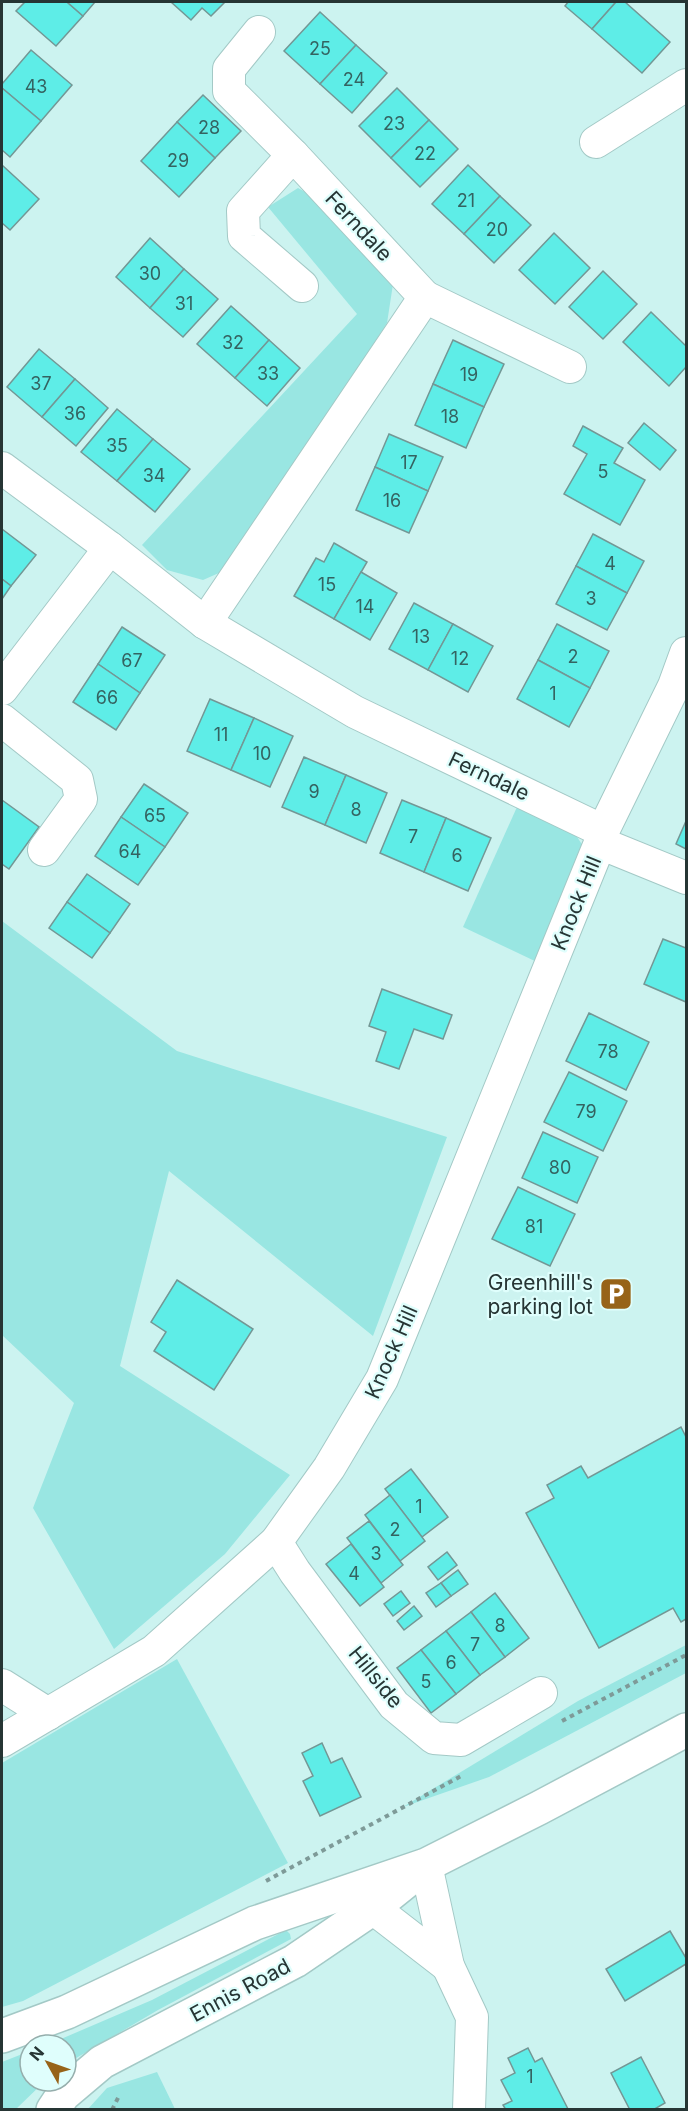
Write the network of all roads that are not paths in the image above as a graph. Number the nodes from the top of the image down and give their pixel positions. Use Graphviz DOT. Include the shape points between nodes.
graph roads {
  1 [pos="259,32"];
  2 [pos="687,86"];
  3 [pos="596,142"];
  4 [pos="293,155"];
  5 [pos="302,286"];
  6 [pos="425,297"];
  7 [pos="570,367"];
  8 [pos="2,468"];
  9 [pos="110,548"];
  10 [pos="205,623"];
  11 [pos="687,654"];
  12 [pos="2,689"];
  13 [pos="2,720"];
  14 [pos="602,837"];
  15 [pos="44,850"];
  16 [pos="687,878"];
  17 [pos="276,1542"];
  18 [pos="2,1685"];
  19 [pos="541,1694"];
  20 [pos="48,1714"];
  21 [pos="687,1731"];
  22 [pos="2,1741"];
  23 [pos="426,1865"];
  24 [pos="373,1908"];
  25 [pos="448,1966"];
  26 [pos="2,2036"];
  27 [pos="53,2109"];
  28 [pos="469,2109"];
  1 -- 4 [label="street, Ferndale" via="229,69 230,91"];
  2 -- 3 [label="street"];
  4 -- 5 [label="street" via="243,211 244,236"];
  4 -- 6 [label="street, Ferndale"];
  6 -- 7 [label="street, Ferndale"];
  6 -- 10 [label="street"];
  8 -- 9 [label="street, Ferndale"];
  9 -- 10 [label="street, Ferndale"];
  9 -- 12 [label="street"];
  10 -- 14 [label="street, Ferndale" via="355,712"];
  11 -- 14 [label="street"];
  13 -- 15 [label="street" via="77,780 81,799"];
  14 -- 16 [label="street, Ferndale"];
  14 -- 17 [label="street, Knock Hill" via="382,1379 329,1468"];
  17 -- 19 [label="street, Hillside" via="394,1705 434,1738 461,1740"];
  17 -- 20 [label="street, Knock Hill" via="154,1651"];
  18 -- 20 [label="street"];
  20 -- 22 [label="street, Knock Hill"];
  21 -- 23 [label="main road, Ennis Road"];
  23 -- 24 [label="main road, Ennis Road"];
  23 -- 25 [label="street"];
  23 -- 26 [label="main road, Ennis Road" via="255,1923 67,2012"];
  24 -- 25 [label="street"];
  24 -- 27 [label="main road, Ennis Road" via="295,1961 102,2062 63,2095"];
  25 -- 28 [label="street" via="472,2017"];
}
